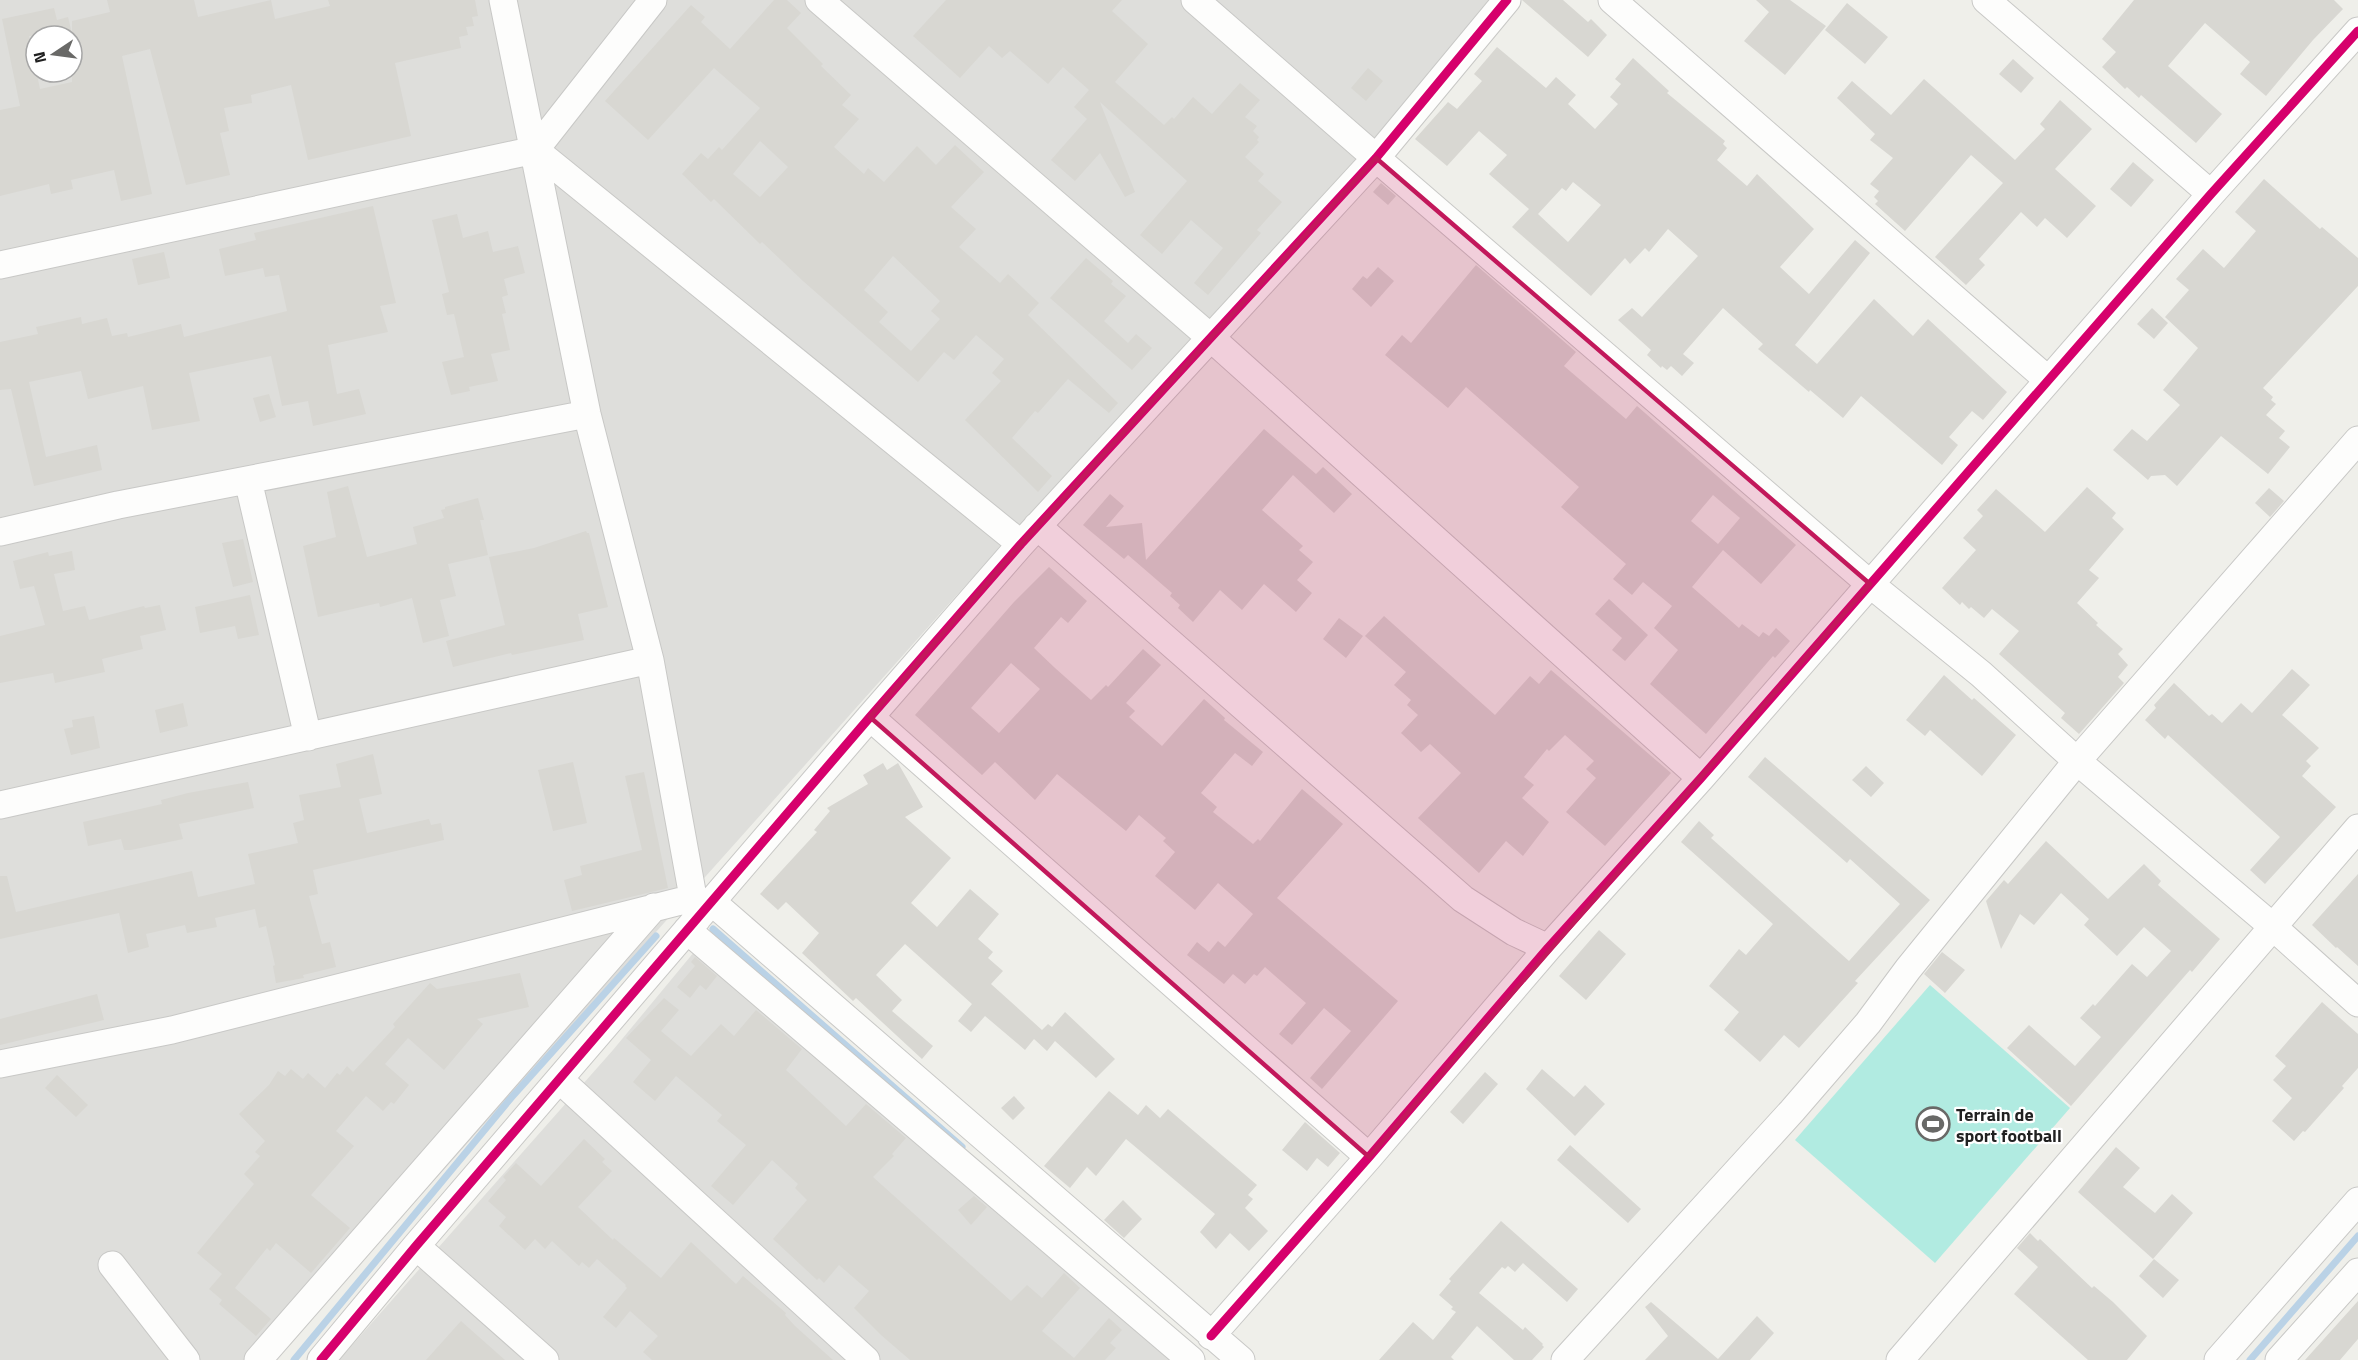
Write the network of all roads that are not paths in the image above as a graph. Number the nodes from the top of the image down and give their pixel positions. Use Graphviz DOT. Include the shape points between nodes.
graph roads {
  1 [pos="503,0"];
  2 [pos="653,0"];
  3 [pos="819,0"];
  4 [pos="1196,0"];
  5 [pos="1507,0"];
  6 [pos="1612,0"];
  7 [pos="1986,0"];
  8 [pos="2358,31"];
  9 [pos="535,150"];
  10 [pos="1376,158"];
  11 [pos="2211,194"];
  12 [pos="0,265"];
  13 [pos="1211,338"];
  14 [pos="2048,380"];
  15 [pos="587,414"];
  16 [pos="2358,440"];
  17 [pos="248,480"];
  18 [pos="0,532"];
  19 [pos="1029,535"];
  20 [pos="1870,584"];
  21 [pos="650,660"];
  22 [pos="870,717"];
  23 [pos="308,737"];
  24 [pos="2077,761"];
  25 [pos="1701,778"];
  26 [pos="0,805"];
  27 [pos="2358,828"];
  28 [pos="654,908"];
  29 [pos="697,912"];
  30 [pos="2272,927"];
  31 [pos="1548,948"];
  32 [pos="2358,1003"];
  33 [pos="0,1064"];
  34 [pos="560,1080"];
  35 [pos="1369,1157"];
  36 [pos="2358,1201"];
  37 [pos="416,1246"];
  38 [pos="112,1265"];
  39 [pos="2358,1272"];
  40 [pos="1211,1336"];
  41 [pos="1187,1359"];
  42 [pos="186,1360"];
  43 [pos="258,1360"];
  44 [pos="321,1360"];
  45 [pos="545,1360"];
  46 [pos="866,1360"];
  47 [pos="1241,1360"];
  48 [pos="1565,1360"];
  49 [pos="1900,1360"];
  50 [pos="2218,1360"];
  51 [pos="2279,1360"];
  1 -- 9 [label="street"];
  2 -- 9 [label="street"];
  3 -- 13 [label="street"];
  4 -- 10 [label="street"];
  5 -- 10 [label="street"];
  6 -- 14 [label="street"];
  7 -- 11 [label="street"];
  8 -- 11 [label="street"];
  9 -- 12 [label="street"];
  9 -- 15 [label="street"];
  9 -- 19 [label="street"];
  10 -- 13 [label="street"];
  10 -- 20 [label="street"];
  11 -- 14 [label="street"];
  13 -- 19 [label="street"];
  13 -- 25 [label="street"];
  14 -- 20 [label="street"];
  15 -- 17 [label="street"];
  15 -- 21 [label="street"];
  16 -- 24 [label="street"];
  17 -- 18 [label="street"];
  17 -- 23 [label="street"];
  19 -- 22 [label="street"];
  19 -- 31 [label="street" via="1463,899 1514,932"];
  20 -- 24 [label="street" via="1981,674"];
  20 -- 25 [label="street"];
  21 -- 23 [label="street"];
  21 -- 29 [label="street"];
  22 -- 29 [label="street"];
  22 -- 35 [label="street"];
  23 -- 26 [label="street"];
  24 -- 30 [label="street"];
  24 -- 48 [label="street" via="1868,1023"];
  25 -- 31 [label="street"];
  27 -- 30 [label="street"];
  28 -- 29 [label="street"];
  28 -- 33 [label="street" via="172,1030"];
  28 -- 43 [label="street"];
  29 -- 34 [label="street"];
  29 -- 40 [label="street"];
  29 -- 41 [label="street"];
  30 -- 32 [label="street"];
  30 -- 49 [label="street"];
  31 -- 35 [label="street"];
  34 -- 37 [label="street"];
  34 -- 46 [label="street"];
  35 -- 40 [label="street"];
  36 -- 50 [label="street"];
  37 -- 44 [label="street"];
  37 -- 45 [label="street"];
  38 -- 42 [label="street"];
  39 -- 51 [label="street"];
  40 -- 47 [label="street"];
}
